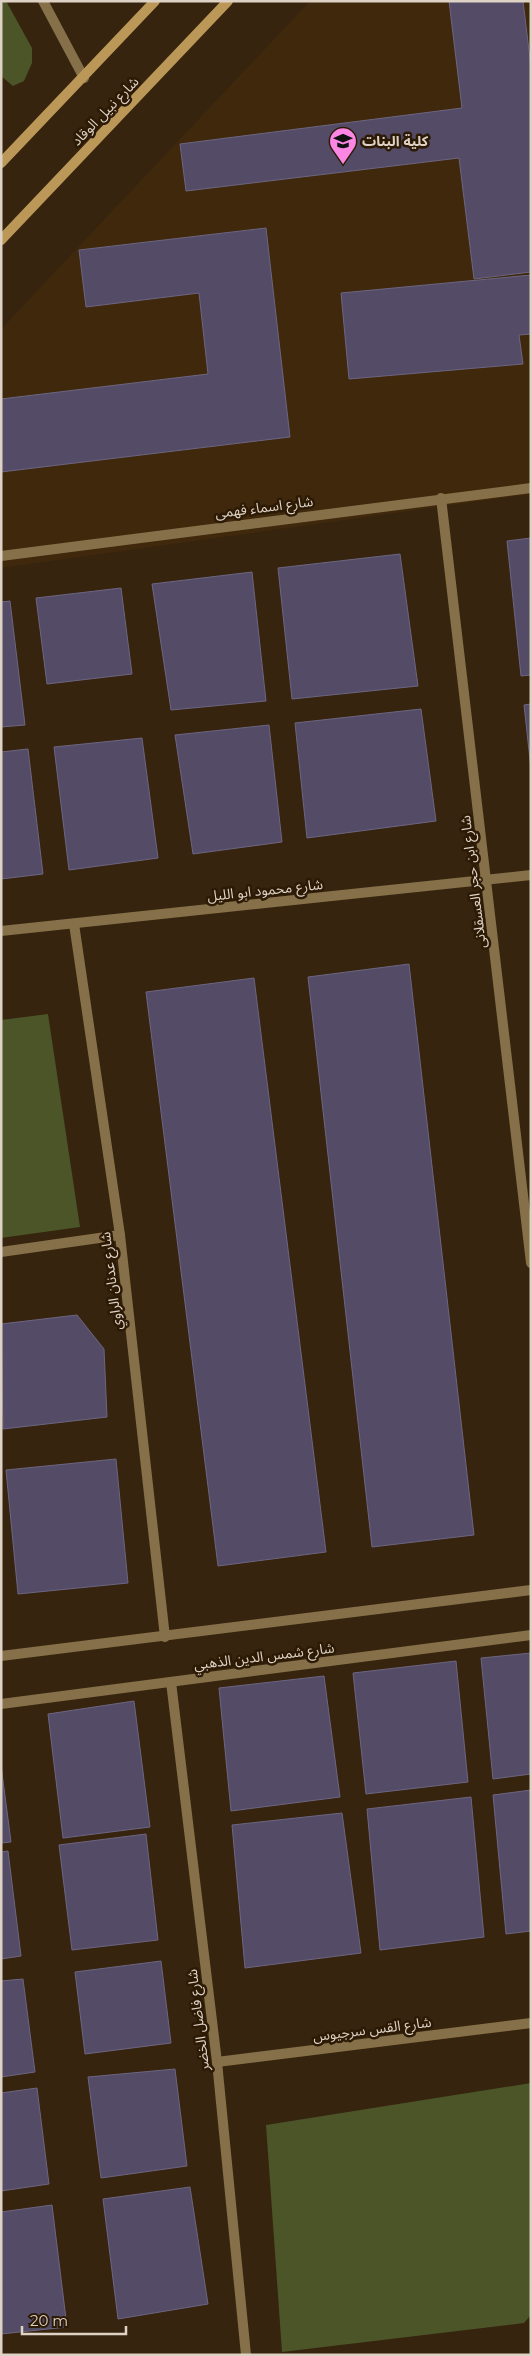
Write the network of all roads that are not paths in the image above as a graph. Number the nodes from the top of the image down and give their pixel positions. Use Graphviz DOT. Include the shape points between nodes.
graph roads {
  1 [pos="43,1"];
  2 [pos="154,1"];
  3 [pos="228,1"];
  4 [pos="84,78"];
  5 [pos="1,163"];
  6 [pos="1,240"];
  7 [pos="531,488"];
  8 [pos="441,498"];
  9 [pos="1,556"];
  10 [pos="531,875"];
  11 [pos="487,881"];
  12 [pos="74,924"];
  13 [pos="1,931"];
  14 [pos="120,1236"];
  15 [pos="1,1252"];
  16 [pos="531,1263"];
  17 [pos="531,1590"];
  18 [pos="531,1635"];
  19 [pos="165,1637"];
  20 [pos="1,1656"];
  21 [pos="171,1682"];
  22 [pos="1,1704"];
  23 [pos="531,2023"];
  24 [pos="217,2062"];
  25 [pos="246,2355"];
  1 -- 4 [label="street"];
  2 -- 4 [label="street"];
  3 -- 6 [label="street, شارع نبيل الوقاد"];
  4 -- 5 [label="street"];
  7 -- 8 [label="street, شارع اسماء فهمى"];
  8 -- 9 [label="street, شارع اسماء فهمى"];
  8 -- 11 [label="street, شارع ابن حجر العسقلانى"];
  10 -- 11 [label="street, شارع محمود ابو الليل"];
  11 -- 12 [label="street, شارع محمود ابو الليل"];
  11 -- 16 [label="street, شارع ابن حجر العسقلانى"];
  12 -- 13 [label="street, شارع محمود ابو الليل"];
  12 -- 14 [label="street, شارع عدنان الراوي"];
  14 -- 15 [label="street"];
  14 -- 19 [label="street, شارع عدنان الراوي"];
  17 -- 19 [label="street"];
  18 -- 21 [label="street, شارع شمس الدين الذهبي"];
  19 -- 20 [label="street"];
  21 -- 22 [label="street, شارع شمس الدين الذهبي"];
  21 -- 24 [label="street, شارع فاضل الخضر"];
  23 -- 24 [label="street, شارع القس سرجيوس"];
  24 -- 25 [label="street, شارع فاضل الخضر"];
}
